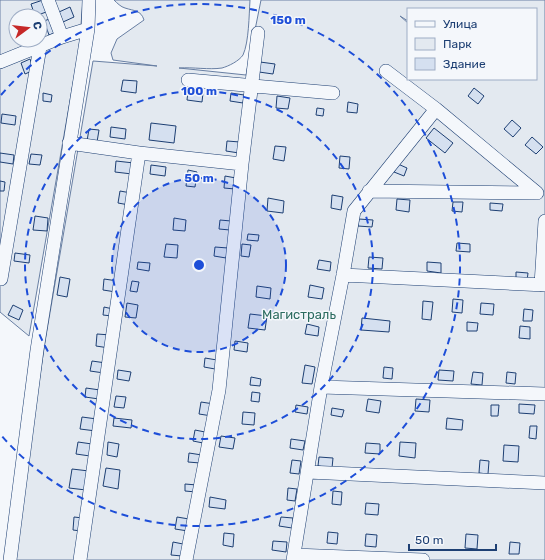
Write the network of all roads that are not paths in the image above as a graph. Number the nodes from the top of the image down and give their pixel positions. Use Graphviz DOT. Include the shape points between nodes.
graph roads {
  1 [pos="48,0"];
  2 [pos="89,0"];
  3 [pos="88,29"];
  4 [pos="258,33"];
  5 [pos="62,37"];
  6 [pos="48,43"];
  7 [pos="37,48"];
  8 [pos="40,48"];
  9 [pos="0,62"];
  10 [pos="386,71"];
  11 [pos="188,80"];
  12 [pos="252,85"];
  13 [pos="333,93"];
  14 [pos="436,109"];
  15 [pos="69,143"];
  16 [pos="139,153"];
  17 [pos="242,164"];
  18 [pos="369,191"];
  19 [pos="541,193"];
  20 [pos="545,221"];
  21 [pos="343,275"];
  22 [pos="1,279"];
  23 [pos="543,285"];
  24 [pos="321,387"];
  25 [pos="545,394"];
  26 [pos="308,472"];
  27 [pos="545,483"];
  28 [pos="294,557"];
  29 [pos="10,560"];
  30 [pos="80,560"];
  31 [pos="186,560"];
  32 [pos="423,560"];
  1 -- 5 [label="street"];
  2 -- 3 [label="street"];
  3 -- 5 [label="street"];
  3 -- 15 [label="street"];
  4 -- 12 [label="street"];
  5 -- 6 [label="street"];
  7 -- 9 [label="street"];
  8 -- 22 [label="street"];
  10 -- 14 [label="street"];
  11 -- 12 [label="street"];
  12 -- 13 [label="street"];
  12 -- 17 [label="street"];
  14 -- 18 [label="street"];
  14 -- 19 [label="street"];
  15 -- 16 [label="street"];
  15 -- 29 [label="street" via="37,350"];
  16 -- 17 [label="street"];
  16 -- 30 [label="street"];
  17 -- 31 [label="street" via="219,390"];
  18 -- 19 [label="street"];
  18 -- 21 [label="street" via="354,212"];
  20 -- 23 [label="street"];
  21 -- 23 [label="street"];
  21 -- 24 [label="street"];
  24 -- 25 [label="street"];
  24 -- 26 [label="street"];
  26 -- 27 [label="street"];
  26 -- 28 [label="street"];
  28 -- 32 [label="street"];
}
